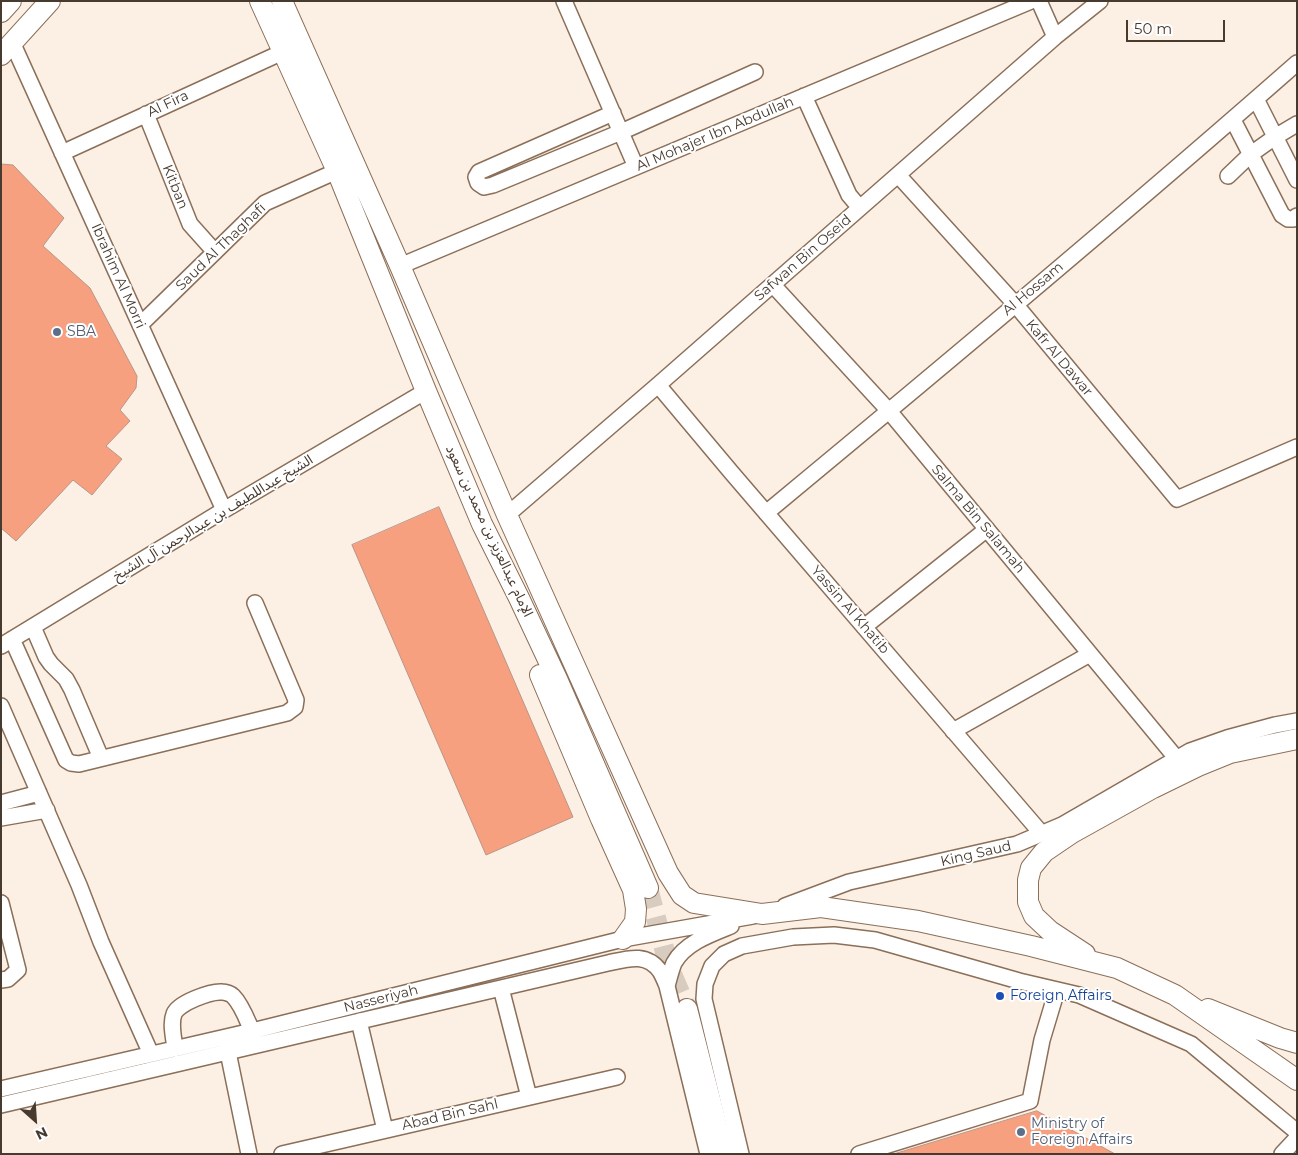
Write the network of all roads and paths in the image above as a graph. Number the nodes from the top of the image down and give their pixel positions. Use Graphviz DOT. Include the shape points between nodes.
graph roads {
  1 [pos="11,1"];
  2 [pos="50,1"];
  3 [pos="247,1"];
  4 [pos="260,1"];
  5 [pos="282,1"];
  6 [pos="294,1"];
  7 [pos="564,1"];
  8 [pos="1031,1"];
  9 [pos="1039,1"];
  10 [pos="1100,1"];
  11 [pos="1,12"];
  12 [pos="1055,37"];
  13 [pos="7,49"];
  14 [pos="274,56"];
  15 [pos="1297,63"];
  16 [pos="755,72"];
  17 [pos="804,96"];
  18 [pos="1256,99"];
  19 [pos="613,113"];
  20 [pos="146,114"];
  21 [pos="1233,120"];
  22 [pos="1297,124"];
  23 [pos="621,132"];
  24 [pos="1275,137"];
  25 [pos="62,153"];
  26 [pos="1250,154"];
  27 [pos="636,167"];
  28 [pos="337,171"];
  29 [pos="359,172"];
  30 [pos="1295,172"];
  31 [pos="898,175"];
  32 [pos="1228,176"];
  33 [pos="860,208"];
  34 [pos="1297,216"];
  35 [pos="215,252"];
  36 [pos="400,266"];
  37 [pos="773,285"];
  38 [pos="1015,304"];
  39 [pos="140,324"];
  40 [pos="658,385"];
  41 [pos="426,391"];
  42 [pos="889,411"];
  43 [pos="1297,447"];
  44 [pos="224,510"];
  45 [pos="766,513"];
  46 [pos="507,515"];
  47 [pos="482,524"];
  48 [pos="987,529"];
  49 [pos="255,603"];
  50 [pos="33,627"];
  51 [pos="864,627"];
  52 [pos="7,643"];
  53 [pos="1090,654"];
  54 [pos="1,706"];
  55 [pos="1297,721"];
  56 [pos="953,730"];
  57 [pos="1297,739"];
  58 [pos="1242,742"];
  59 [pos="101,758"];
  60 [pos="1177,759"];
  61 [pos="39,793"];
  62 [pos="1,803"];
  63 [pos="47,810"];
  64 [pos="1,818"];
  65 [pos="1042,834"];
  66 [pos="648,888"];
  67 [pos="1,902"];
  68 [pos="762,914"];
  69 [pos="623,938"];
  70 [pos="1099,963"];
  71 [pos="1,980"];
  72 [pos="667,986"];
  73 [pos="501,988"];
  74 [pos="1057,990"];
  75 [pos="1174,995"];
  76 [pos="687,1009"];
  77 [pos="359,1021"];
  78 [pos="252,1031"];
  79 [pos="1297,1043"];
  80 [pos="175,1049"];
  81 [pos="228,1052"];
  82 [pos="151,1054"];
  83 [pos="617,1077"];
  84 [pos="1297,1080"];
  85 [pos="1,1089"];
  86 [pos="529,1097"];
  87 [pos="1,1105"];
  88 [pos="385,1130"];
  89 [pos="1297,1132"];
  90 [pos="1297,1138"];
  91 [pos="249,1154"];
  92 [pos="282,1154"];
  93 [pos="708,1154"];
  94 [pos="724,1154"];
  95 [pos="741,1154"];
  96 [pos="858,1154"];
  97 [pos="1282,1154"];
  1 -- 11 [label="main road"];
  2 -- 13 [label="main road"];
  3 -- 14 [label="main road, الإمام عبدالعزيز بن محمد بن سعود"];
  4 -- 28 [label="main road, الإمام عبدالعزيز بن محمد بن سعود"];
  5 -- 29 [label="main road, الإمام عبدالعزيز بن محمد بن سعود"];
  6 -- 29 [label="main road, الإمام عبدالعزيز بن محمد بن سعود" via="334,97"];
  7 -- 19 [label="street"];
  8 -- 17 [label="street, Al Mohajer Ibn Abdullah"];
  9 -- 12 [label="street"];
  10 -- 12 [label="street, Safwan Bin Oseid"];
  12 -- 31 [label="street, Safwan Bin Oseid"];
  13 -- 25 [label="street, Ibrahim Al Morri"];
  14 -- 20 [label="street, Al Fira"];
  14 -- 28 [label="main road, الإمام عبدالعزيز بن محمد بن سعود"];
  15 -- 18 [label="street, Al Hossam"];
  16 -- 23 [label="street"];
  17 -- 27 [label="street, Al Mohajer Ibn Abdullah"];
  17 -- 33 [label="street" via="849,195"];
  18 -- 21 [label="street, Al Hossam"];
  18 -- 24 [label="street"];
  19 -- 23 [label="street"];
  19 -- 23 [label="street" via="479,172 476,177 478,183 484,187 494,185"];
  20 -- 25 [label="street, Al Fira"];
  20 -- 35 [label="street, Kitban" via="190,224"];
  21 -- 26 [label="street"];
  21 -- 38 [label="street, Al Hossam"];
  22 -- 24 [label="street"];
  23 -- 27 [label="street"];
  24 -- 26 [label="street"];
  24 -- 30 [label="street"];
  25 -- 39 [label="street, Ibrahim Al Morri"];
  26 -- 32 [label="street"];
  26 -- 34 [label="street" via="1282,215 1288,219"];
  27 -- 36 [label="street, Al Mohajer Ibn Abdullah"];
  28 -- 35 [label="street, Saud Al Thaghafi" via="265,203"];
  28 -- 41 [label="main road, الإمام عبدالعزيز بن محمد بن سعود"];
  29 -- 36 [label="main road, الإمام عبدالعزيز بن محمد بن سعود"];
  31 -- 33 [label="street, Safwan Bin Oseid"];
  31 -- 38 [label="street, Kafr Al Dawar"];
  33 -- 37 [label="street, Safwan Bin Oseid"];
  35 -- 39 [label="street, Saud Al Thaghafi"];
  36 -- 46 [label="main road, الإمام عبدالعزيز بن محمد بن سعود"];
  37 -- 40 [label="street, Safwan Bin Oseid"];
  37 -- 42 [label="street, Salma Bin Salamah"];
  38 -- 42 [label="street, Al Hossam"];
  38 -- 43 [label="street, Kafr Al Dawar" via="1177,499"];
  39 -- 44 [label="street, Ibrahim Al Morri"];
  40 -- 45 [label="street, Yassin Al Khatib"];
  40 -- 46 [label="street, Safwan Bin Oseid"];
  41 -- 44 [label="street, الشيخ عبداللطيف بن عبدالرحمن آل الشيخ"];
  41 -- 47 [label="main road, الإمام عبدالعزيز بن محمد بن سعود"];
  42 -- 45 [label="street, Al Hossam"];
  42 -- 48 [label="street, Salma Bin Salamah"];
  44 -- 50 [label="street, الشيخ عبداللطيف بن عبدالرحمن آل الشيخ"];
  45 -- 51 [label="street, Yassin Al Khatib"];
  46 -- 68 [label="main road, الإمام عبدالعزيز بن محمد بن سعود" via="668,873 682,895 694,903"];
  47 -- 66 [label="main road, الإمام عبدالعزيز بن محمد بن سعود" via="557,679"];
  47 -- 69 [label="main road" via="512,608 633,890 635,922"];
  48 -- 51 [label="street"];
  48 -- 53 [label="street, Salma Bin Salamah"];
  49 -- 59 [label="street" via="296,700 295,707 287,713"];
  50 -- 52 [label="street, الشيخ عبداللطيف بن عبدالرحمن آل الشيخ"];
  50 -- 59 [label="street" via="46,657 66,678"];
  51 -- 56 [label="street, Yassin Al Khatib"];
  52 -- 59 [label="street" via="66,760 79,764"];
  53 -- 56 [label="street"];
  53 -- 60 [label="street, Salma Bin Salamah"];
  54 -- 61 [label="street"];
  55 -- 58 [label="street, King Saud" via="1275,725"];
  56 -- 65 [label="street, Yassin Al Khatib"];
  57 -- 58 [label="main road, King Saud"];
  58 -- 60 [label="street, King Saud" via="1227,738"];
  58 -- 70 [label="main road, King Saud" via="1230,753 1153,788 1072,833 1044,852 1031,868 1028,902 1034,916 1050,931"];
  60 -- 65 [label="street, King Saud"];
  61 -- 62 [label="street"];
  61 -- 63 [label="street"];
  63 -- 64 [label="street"];
  63 -- 82 [label="street"];
  65 -- 68 [label="street, King Saud" via="1017,844 849,882"];
  67 -- 71 [label="street" via="18,970 8,979"];
  68 -- 69 [label="street, Nasseriyah"];
  68 -- 70 [label="main road, الإمام عبدالعزيز بن محمد بن سعود" via="821,907 918,921"];
  68 -- 72 [label="street, King Saud" via="715,932 682,952"];
  69 -- 78 [label="street, Nasseriyah"];
  70 -- 75 [label="main road"];
  72 -- 73 [label="street, Nasseriyah" via="660,971 638,957"];
  72 -- 93 [label="street"];
  73 -- 77 [label="street, Nasseriyah"];
  73 -- 86 [label="street"];
  74 -- 89 [label="street" via="1079,995 1191,1044"];
  74 -- 95 [label="street" via="875,940 834,935 793,937 742,946 724,954 712,966 704,999"];
  74 -- 96 [label="street" via="1042,1040 1030,1101"];
  75 -- 79 [label="main road"];
  75 -- 84 [label="main road"];
  76 -- 94 [label="main road"];
  77 -- 81 [label="street, Nasseriyah"];
  77 -- 88 [label="street"];
  78 -- 80 [label="street, Nasseriyah"];
  78 -- 80 [label="street" via="232,995 222,992 210,994 182,1004 174,1012"];
  80 -- 82 [label="street, Nasseriyah"];
  81 -- 87 [label="street, Nasseriyah"];
  81 -- 91 [label="street"];
  82 -- 85 [label="street, Nasseriyah"];
  83 -- 86 [label="street, Abad Bin Sahl"];
  86 -- 88 [label="street, Abad Bin Sahl"];
  88 -- 92 [label="street, Abad Bin Sahl"];
  90 -- 97 [label="street"];
}
